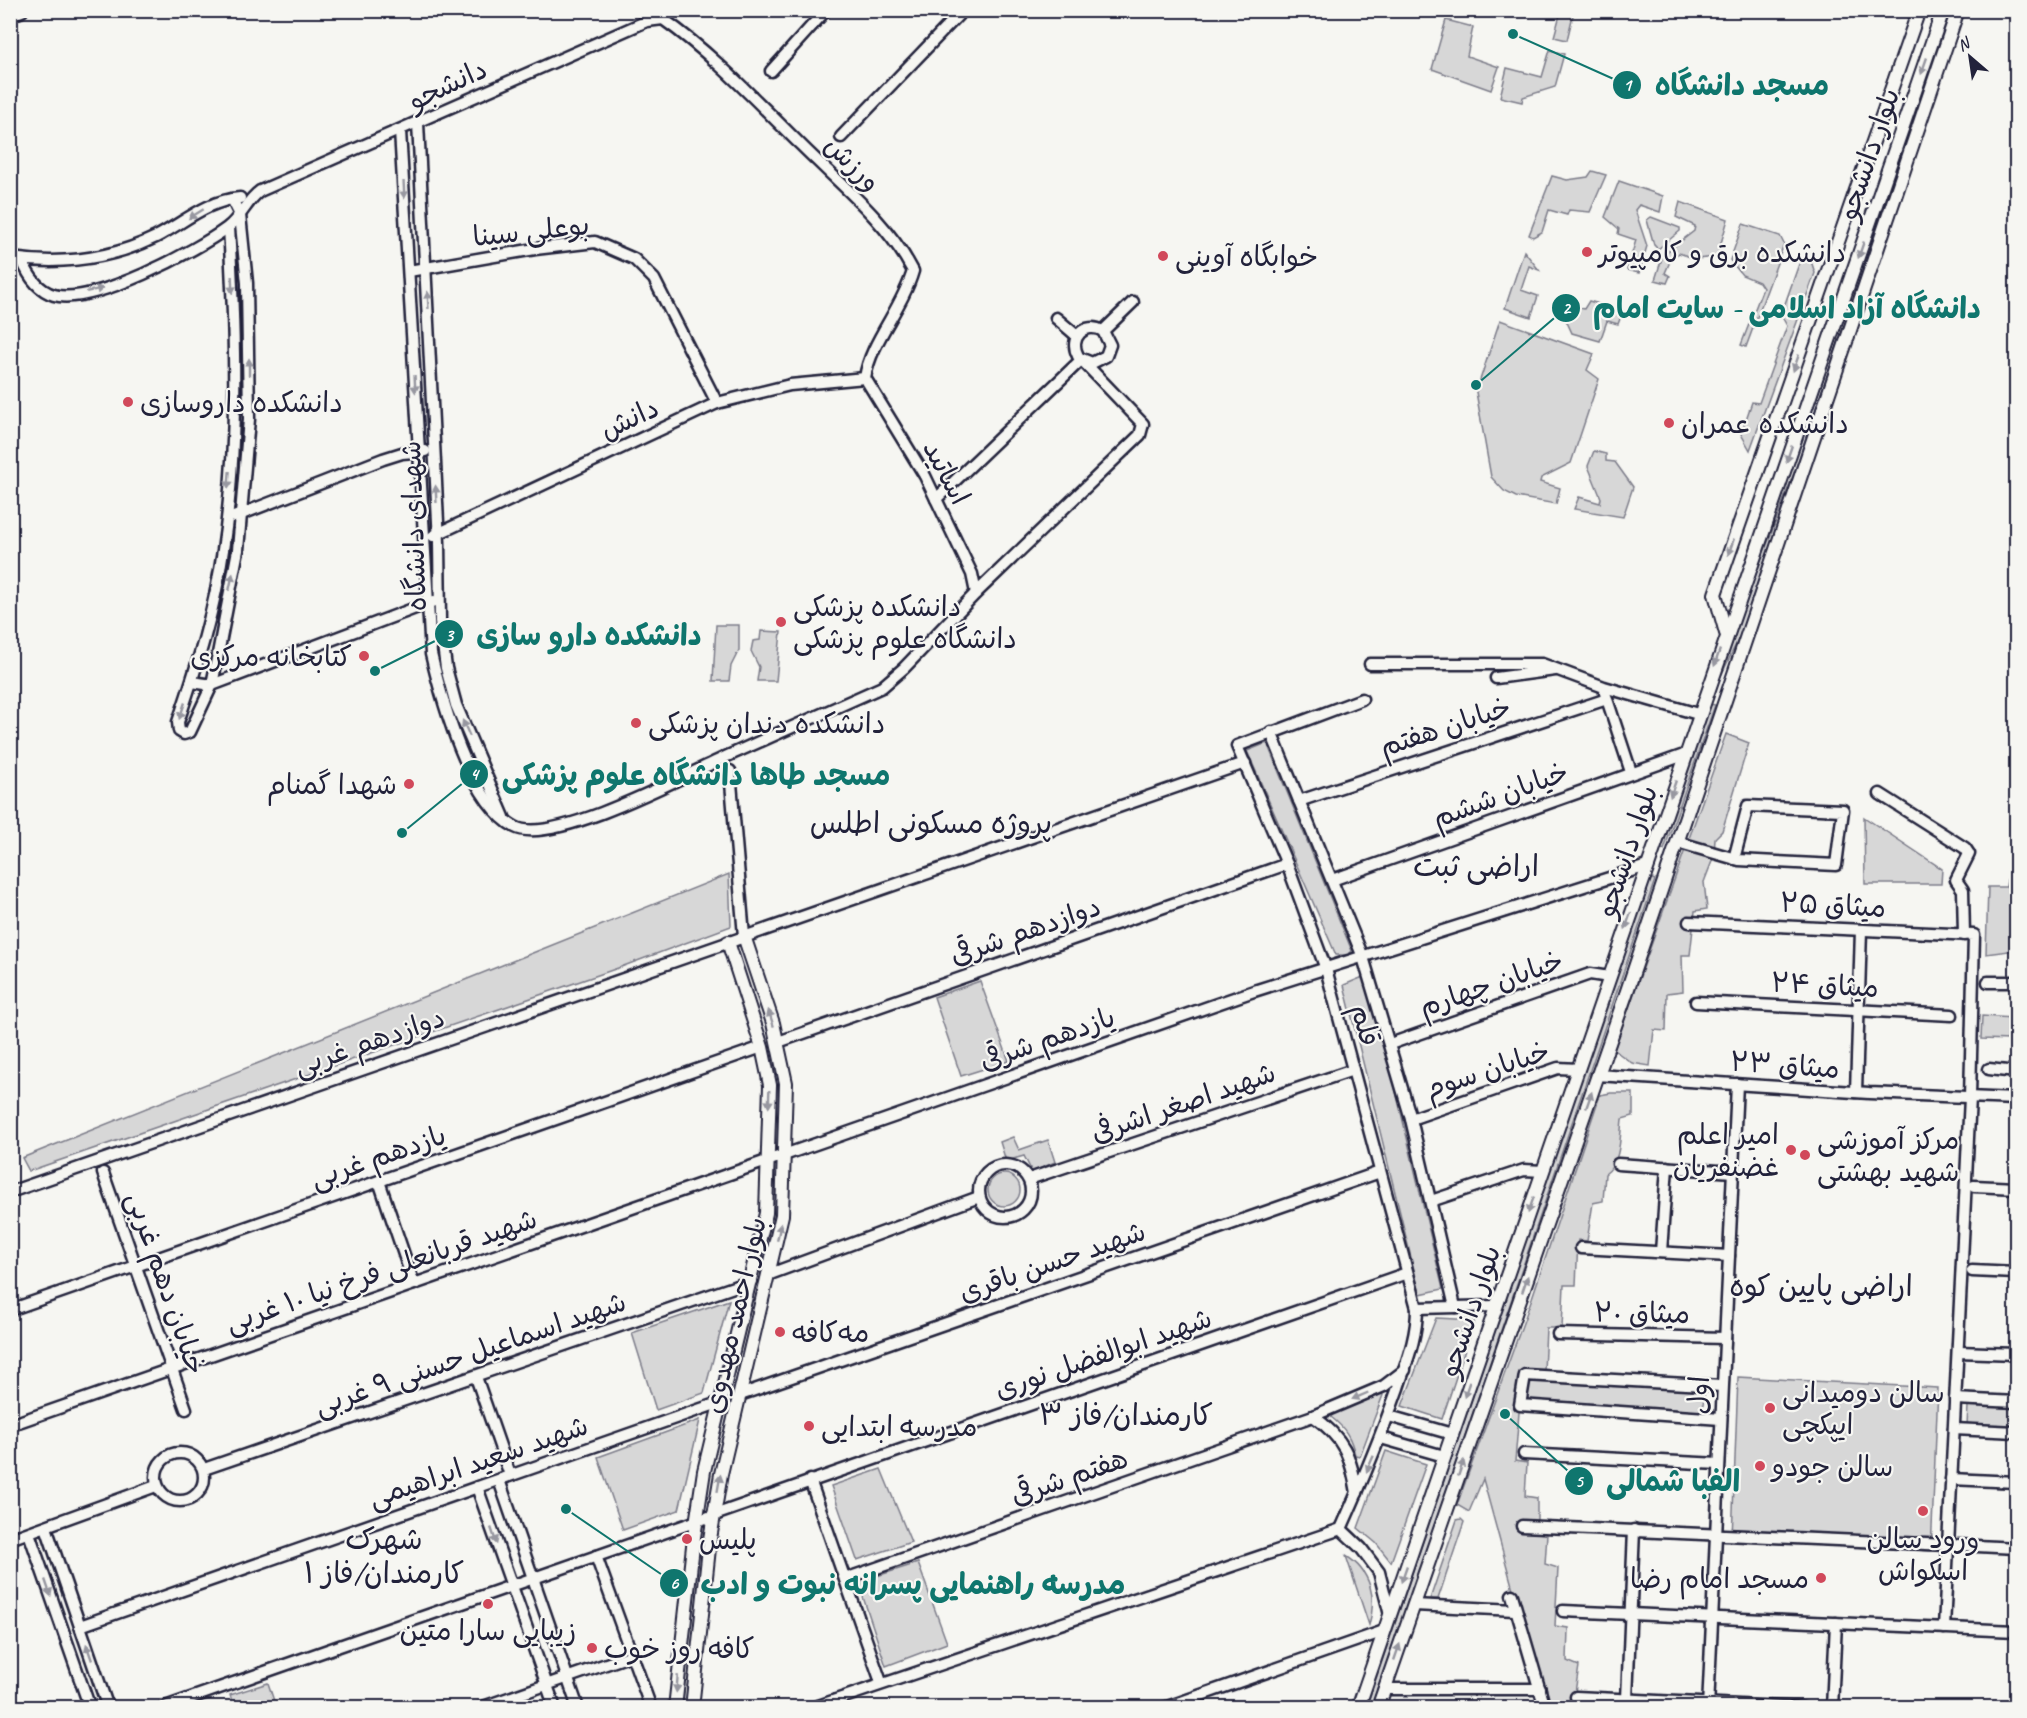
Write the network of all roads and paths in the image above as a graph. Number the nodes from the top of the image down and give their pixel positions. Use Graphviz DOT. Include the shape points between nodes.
graph roads {
  1 [pos="826,10"];
  2 [pos="963,10"];
  3 [pos="1919,10"];
  4 [pos="1942,10"];
  5 [pos="1958,10"];
  6 [pos="22,11"];
  7 [pos="10,16"];
  8 [pos="663,19"];
  9 [pos="771,71"];
  10 [pos="418,123"];
  11 [pos="400,131"];
  12 [pos="841,137"];
  13 [pos="251,197"];
  14 [pos="232,199"];
  15 [pos="240,216"];
  16 [pos="229,226"];
  17 [pos="16,259"];
  18 [pos="426,268"];
  19 [pos="409,271"];
  20 [pos="1133,302"];
  21 [pos="1056,318"];
  22 [pos="1103,331"];
  23 [pos="1077,336"];
  24 [pos="1082,359"];
  25 [pos="866,378"];
  26 [pos="717,403"];
  27 [pos="418,451"];
  28 [pos="435,452"];
  29 [pos="936,499"];
  30 [pos="239,517"];
  31 [pos="226,518"];
  32 [pos="438,535"];
  33 [pos="424,539"];
  34 [pos="976,593"];
  35 [pos="440,600"];
  36 [pos="428,603"];
  37 [pos="211,616"];
  38 [pos="224,619"];
  39 [pos="1726,634"];
  40 [pos="1370,664"];
  41 [pos="1558,670"];
  42 [pos="1496,678"];
  43 [pos="1709,681"];
  44 [pos="192,682"];
  45 [pos="212,685"];
  46 [pos="1604,687"];
  47 [pos="1729,687"];
  48 [pos="1362,699"];
  49 [pos="1607,699"];
  50 [pos="1698,714"];
  51 [pos="1271,732"];
  52 [pos="1684,755"];
  53 [pos="1245,763"];
  54 [pos="730,771"];
  55 [pos="1631,772"];
  56 [pos="1880,794"];
  57 [pos="1299,801"];
  58 [pos="505,820"];
  59 [pos="1677,842"];
  60 [pos="1734,859"];
  61 [pos="1287,864"];
  62 [pos="1647,866"];
  63 [pos="1667,871"];
  64 [pos="1332,880"];
  65 [pos="1689,922"];
  66 [pos="1861,930"];
  67 [pos="1969,935"];
  68 [pos="744,936"];
  69 [pos="728,942"];
  70 [pos="1363,957"];
  71 [pos="1326,969"];
  72 [pos="1609,977"];
  73 [pos="1988,982"];
  74 [pos="2016,982"];
  75 [pos="1696,1002"];
  76 [pos="1858,1010"];
  77 [pos="1952,1015"];
  78 [pos="778,1042"];
  79 [pos="1390,1044"];
  80 [pos="762,1047"];
  81 [pos="1578,1069"];
  82 [pos="1353,1070"];
  83 [pos="1989,1070"];
  84 [pos="2016,1072"];
  85 [pos="1598,1075"];
  86 [pos="1737,1084"];
  87 [pos="1856,1092"];
  88 [pos="1970,1097"];
  89 [pos="2016,1099"];
  90 [pos="1411,1119"];
  91 [pos="784,1155"];
  92 [pos="767,1161"];
  93 [pos="1618,1164"];
  94 [pos="1667,1167"];
  95 [pos="1543,1171"];
  96 [pos="1380,1172"];
  97 [pos="1733,1172"];
  98 [pos="103,1173"];
  99 [pos="1029,1179"];
  100 [pos="379,1181"];
  101 [pos="1974,1186"];
  102 [pos="2016,1188"];
  103 [pos="10,1192"];
  104 [pos="979,1197"];
  105 [pos="1431,1201"];
  106 [pos="1581,1248"];
  107 [pos="1661,1252"];
  108 [pos="1729,1256"];
  109 [pos="135,1266"];
  110 [pos="1972,1271"];
  111 [pos="1407,1273"];
  112 [pos="2016,1273"];
  113 [pos="770,1274"];
  114 [pos="751,1281"];
  115 [pos="414,1284"];
  116 [pos="1496,1306"];
  117 [pos="1455,1307"];
  118 [pos="1417,1308"];
  119 [pos="10,1310"];
  120 [pos="1558,1334"];
  121 [pos="1725,1338"];
  122 [pos="1958,1352"];
  123 [pos="2016,1354"];
  124 [pos="171,1369"];
  125 [pos="1405,1370"];
  126 [pos="476,1377"];
  127 [pos="1722,1386"];
  128 [pos="740,1395"];
  129 [pos="1955,1399"];
  130 [pos="722,1402"];
  131 [pos="2016,1402"];
  132 [pos="186,1409"];
  133 [pos="1313,1416"];
  134 [pos="1389,1416"];
  135 [pos="1721,1419"];
  136 [pos="10,1425"];
  137 [pos="1954,1429"];
  138 [pos="2016,1432"];
  139 [pos="1452,1434"];
  140 [pos="1381,1438"];
  141 [pos="1524,1454"];
  142 [pos="1444,1456"];
  143 [pos="1719,1464"];
  144 [pos="204,1469"];
  145 [pos="510,1476"];
  146 [pos="1952,1479"];
  147 [pos="499,1480"];
  148 [pos="810,1480"];
  149 [pos="2016,1482"];
  150 [pos="156,1486"];
  151 [pos="477,1487"];
  152 [pos="1357,1493"];
  153 [pos="714,1515"];
  154 [pos="696,1521"];
  155 [pos="1522,1526"];
  156 [pos="46,1527"];
  157 [pos="1341,1529"];
  158 [pos="1634,1530"];
  159 [pos="29,1533"];
  160 [pos="1716,1534"];
  161 [pos="10,1539"];
  162 [pos="1953,1545"];
  163 [pos="2016,1548"];
  164 [pos="596,1556"];
  165 [pos="531,1578"];
  166 [pos="845,1579"];
  167 [pos="511,1585"];
  168 [pos="1512,1595"];
  169 [pos="1414,1605"];
  170 [pos="1515,1610"];
  171 [pos="1563,1611"];
  172 [pos="1631,1614"];
  173 [pos="1390,1615"];
  174 [pos="1712,1618"];
  175 [pos="1836,1623"];
  176 [pos="80,1626"];
  177 [pos="1944,1628"];
  178 [pos="1384,1631"];
  179 [pos="2016,1631"];
  180 [pos="632,1655"];
  181 [pos="567,1677"];
  182 [pos="881,1682"];
  183 [pos="546,1684"];
  184 [pos="1384,1689"];
  185 [pos="1540,1689"];
  186 [pos="1576,1697"];
  187 [pos="1627,1699"];
  188 [pos="1708,1705"];
  189 [pos="90,1707"];
  190 [pos="108,1707"];
  191 [pos="162,1707"];
  192 [pos="480,1707"];
  193 [pos="555,1707"];
  194 [pos="578,1707"];
  195 [pos="651,1707"];
  196 [pos="675,1707"];
  197 [pos="692,1707"];
  198 [pos="812,1707"];
  199 [pos="1164,1707"];
  200 [pos="1358,1707"];
  201 [pos="1378,1707"];
  202 [pos="1545,1707"];
  203 [pos="1803,1707"];
  204 [pos="1832,1707"];
  1 -- 9 [label="street"];
  2 -- 12 [label="street"];
  3 -- 39 [label="main road, one-way" via="1715,594"];
  4 -- 39 [label="main road, بلوار دانشجو, one-way"];
  5 -- 47 [label="main road, بلوار دانشجو"];
  6 -- 7 [label="street"];
  8 -- 10 [label="street, دانشجو" via="647,21"];
  8 -- 25 [label="street, ورزش" via="697,43 900,246 913,271 906,294 868,362"];
  10 -- 11 [label="street, دانشجو"];
  10 -- 18 [label="street, شهدای دانشگاه"];
  11 -- 13 [label="street, دانشجو"];
  11 -- 19 [label="street, شهدای دانشگاه, one-way"];
  13 -- 14 [label="street, دانشجو"];
  13 -- 15 [label="street"];
  14 -- 15 [label="street"];
  14 -- 17 [label="street, دانشجو, one-way" via="207,207 127,250 57,262"];
  15 -- 16 [label="street"];
  30 -- 15 [label="street, one-way" via="249,419 249,322"];
  17 -- 16 [label="street, one-way" via="39,287 64,296 101,290 161,266"];
  16 -- 31 [label="street, one-way" via="234,418"];
  18 -- 19 [label="street, بوعلی سینا"];
  18 -- 26 [label="street, بوعلی سینا" via="595,242 634,259 654,279"];
  28 -- 18 [label="street, شهدای دانشگاه, one-way"];
  19 -- 27 [label="street, شهدای دانشگاه, one-way"];
  20 -- 22 [label="street"];
  21 -- 23 [label="street"];
  22 -- 23 [label="street" via="1089,328"];
  22 -- 24 [label="street" via="1110,345 1106,356 1097,362"];
  23 -- 24 [label="street" via="1075,349"];
  24 -- 29 [label="street"];
  24 -- 34 [label="street" via="1143,424 1140,435"];
  25 -- 26 [label="street, دانش" via="790,385"];
  25 -- 29 [label="street, اساتید"];
  26 -- 32 [label="street, دانش"];
  27 -- 28 [label="street"];
  27 -- 30 [label="street" via="382,459"];
  27 -- 33 [label="street, شهدای دانشگاه"];
  32 -- 28 [label="street, شهدای دانشگاه, one-way"];
  29 -- 34 [label="street, اساتید" via="972,574"];
  30 -- 31 [label="street"];
  38 -- 30 [label="street, one-way" via="238,550"];
  31 -- 37 [label="street"];
  32 -- 33 [label="street, دانش"];
  32 -- 35 [label="street, شهدای دانشگاه"];
  33 -- 36 [label="street, شهدای دانشگاه"];
  34 -- 58 [label="street" via="882,687 643,796 583,819 548,829 517,829"];
  35 -- 36 [label="street"];
  58 -- 35 [label="street, شهدای دانشگاه, one-way" via="456,705 446,668"];
  36 -- 45 [label="street"];
  36 -- 58 [label="street, شهدای دانشگاه" via="431,654 444,710 485,799"];
  37 -- 38 [label="street"];
  37 -- 44 [label="street"];
  38 -- 45 [label="street"];
  39 -- 43 [label="main road, بلوار دانشجو, one-way"];
  40 -- 41 [label="street" via="1542,664"];
  41 -- 42 [label="street"];
  41 -- 46 [label="street"];
  43 -- 47 [label="main road"];
  43 -- 50 [label="main road, بلوار دانشجو"];
  44 -- 45 [label="street"];
  44 -- 45 [label="street, one-way" via="178,722 179,731 184,734 190,732"];
  46 -- 49 [label="street"];
  46 -- 50 [label="street"];
  47 -- 59 [label="main road, بلوار دانشجو"];
  48 -- 51 [label="street"];
  49 -- 55 [label="street"];
  49 -- 57 [label="street, خیابان هفتم"];
  50 -- 52 [label="main road, بلوار دانشجو"];
  51 -- 53 [label="street" via="1237,746"];
  51 -- 57 [label="street"];
  52 -- 55 [label="street, خیابان ششم"];
  52 -- 62 [label="main road, بلوار دانشجو, one-way"];
  53 -- 61 [label="street, قلم"];
  53 -- 68 [label="street, دوازدهم غربی"];
  54 -- 68 [label="street"];
  55 -- 64 [label="street, خیابان ششم"];
  56 -- 67 [label="street" via="1969,854 1956,880 1963,890"];
  57 -- 64 [label="street"];
  59 -- 60 [label="street"];
  59 -- 63 [label="main road, بلوار دانشجو"];
  60 -- 60 [label="street" via="1836,865 1843,810 1748,806"];
  61 -- 71 [label="street, قلم"];
  61 -- 78 [label="street, دوازدهم شرقی"];
  62 -- 63 [label="main road"];
  62 -- 70 [label="street, یازدهم شرقی"];
  62 -- 72 [label="main road, بلوار دانشجو, one-way"];
  63 -- 85 [label="main road, بلوار دانشجو"];
  64 -- 70 [label="street"];
  65 -- 66 [label="street, میثاق ۲۵"];
  66 -- 67 [label="street, میثاق ۲۵"];
  66 -- 76 [label="street"];
  67 -- 88 [label="street"];
  68 -- 69 [label="street, دوازدهم غربی"];
  78 -- 68 [label="main road, بلوار احمد مهدوی, one-way"];
  69 -- 80 [label="main road, بلوار احمد مهدوی"];
  69 -- 103 [label="street, دوازدهم غربی"];
  70 -- 71 [label="street, یازدهم شرقی"];
  70 -- 79 [label="street"];
  71 -- 82 [label="street, قلم"];
  71 -- 91 [label="street, یازدهم شرقی"];
  72 -- 79 [label="street, خیابان چهارم" via="1590,974"];
  72 -- 81 [label="main road, بلوار دانشجو"];
  73 -- 74 [label="street"];
  75 -- 76 [label="street, میثاق ۲۴"];
  76 -- 77 [label="street, میثاق ۲۴"];
  76 -- 87 [label="street"];
  78 -- 91 [label="main road, بلوار احمد مهدوی" via="786,1083"];
  79 -- 90 [label="street"];
  80 -- 92 [label="main road, بلوار احمد مهدوی, one-way" via="770,1085"];
  80 -- 100 [label="street, یازدهم غربی"];
  81 -- 90 [label="street, خیابان سوم" via="1558,1068"];
  81 -- 95 [label="main road, بلوار دانشجو"];
  82 -- 96 [label="street, قلم"];
  82 -- 99 [label="street, شهید اصغر اشرفی"];
  83 -- 84 [label="street"];
  85 -- 86 [label="street, میثاق ۲۳"];
  169 -- 85 [label="main road, بلوار دانشجو, one-way"];
  86 -- 87 [label="street, میثاق ۲۳"];
  86 -- 97 [label="street, اول"];
  87 -- 88 [label="street, میثاق ۲۳"];
  88 -- 89 [label="street, میثاق ۲۳"];
  88 -- 122 [label="street"];
  90 -- 105 [label="street"];
  91 -- 92 [label="street, یازدهم شرقی"];
  113 -- 91 [label="main road, بلوار احمد مهدوی, one-way" via="782,1215"];
  92 -- 114 [label="main road, بلوار احمد مهدوی" via="766,1213"];
  92 -- 115 [label="street, شهید قربانعلی فرخ نیا ۱۰ غربی"];
  93 -- 94 [label="street"];
  94 -- 97 [label="street"];
  94 -- 107 [label="street"];
  95 -- 105 [label="street" via="1524,1170"];
  95 -- 116 [label="main road, بلوار دانشجو, one-way"];
  96 -- 111 [label="street, قلم"];
  96 -- 128 [label="street, شهید حسن باقری"];
  97 -- 108 [label="street, اول"];
  98 -- 109 [label="street, خیابان دهم غربی"];
  99 -- 104 [label="street" via="1013,1166 1000,1166 983,1177"];
  99 -- 104 [label="street" via="1031,1199 1023,1211 1011,1217 991,1214"];
  100 -- 109 [label="street, یازدهم غربی"];
  100 -- 115 [label="street"];
  101 -- 102 [label="street"];
  104 -- 113 [label="street"];
  105 -- 117 [label="street"];
  106 -- 107 [label="street"];
  107 -- 108 [label="street"];
  108 -- 121 [label="street, اول"];
  109 -- 119 [label="street, یازدهم غربی"];
  109 -- 124 [label="street, خیابان دهم غربی"];
  110 -- 112 [label="street"];
  111 -- 118 [label="street, قلم"];
  111 -- 148 [label="street, شهید ابوالفضل نوری"];
  113 -- 128 [label="main road, بلوار احمد مهدوی"];
  114 -- 126 [label="street, شهید اسماعیل حسنی ۹ غربی"];
  114 -- 130 [label="main road, بلوار احمد مهدوی"];
  115 -- 124 [label="street, شهید قربانعلی فرخ نیا ۱۰ غربی"];
  116 -- 117 [label="street"];
  116 -- 139 [label="main road, بلوار دانشجو, one-way"];
  117 -- 118 [label="street"];
  118 -- 125 [label="street, قلم" via="1417,1332"];
  120 -- 121 [label="street, میثاق ۲۰"];
  121 -- 127 [label="street, اول"];
  122 -- 123 [label="street"];
  122 -- 129 [label="street"];
  124 -- 132 [label="street, خیابان دهم غربی"];
  124 -- 136 [label="street, شهید قربانعلی فرخ نیا ۱۰ غربی"];
  125 -- 133 [label="street, هفتم شرقی, one-way" via="1384,1386"];
  125 -- 134 [label="street, قلم"];
  126 -- 144 [label="street, شهید اسماعیل حسنی ۹ غربی"];
  126 -- 145 [label="street"];
  127 -- 135 [label="street, اول"];
  127 -- 135 [label="street" via="1525,1375 1520,1405"];
  153 -- 128 [label="main road, بلوار احمد مهدوی, one-way"];
  129 -- 131 [label="street"];
  129 -- 137 [label="street"];
  130 -- 145 [label="street, شهید سعید ابراهیمی"];
  130 -- 154 [label="main road, بلوار احمد مهدوی"];
  133 -- 152 [label="street" via="1341,1442 1352,1464"];
  133 -- 166 [label="street, هفتم شرقی"];
  134 -- 139 [label="street"];
  134 -- 140 [label="street, قلم"];
  135 -- 143 [label="street, اول"];
  137 -- 138 [label="street"];
  137 -- 146 [label="street"];
  139 -- 142 [label="main road, بلوار دانشجو"];
  140 -- 142 [label="street"];
  140 -- 152 [label="street, قلم, one-way"];
  141 -- 143 [label="street"];
  142 -- 173 [label="main road, بلوار دانشجو, one-way"];
  143 -- 160 [label="street, اول"];
  144 -- 150 [label="street" via="200,1491 181,1502 166,1498"];
  144 -- 150 [label="street" via="195,1456 172,1454 156,1470"];
  145 -- 147 [label="street, شهید سعید ابراهیمی"];
  146 -- 149 [label="street"];
  146 -- 162 [label="street"];
  147 -- 151 [label="street, شهید سعید ابراهیمی"];
  147 -- 165 [label="street"];
  148 -- 153 [label="street, شهید ابوالفضل نوری"];
  148 -- 166 [label="street"];
  150 -- 156 [label="street"];
  151 -- 167 [label="street, one-way"];
  151 -- 176 [label="street, شهید سعید ابراهیمی"];
  152 -- 157 [label="street, قلم"];
  153 -- 154 [label="street, شهید ابوالفضل نوری"];
  153 -- 197 [label="main road, بلوار احمد مهدوی"];
  154 -- 164 [label="street, شهید ابوالفضل نوری"];
  154 -- 196 [label="main road, بلوار احمد مهدوی, one-way"];
  155 -- 158 [label="street"];
  156 -- 159 [label="street"];
  156 -- 176 [label="street"];
  157 -- 173 [label="street" via="1379,1572"];
  157 -- 182 [label="street"];
  158 -- 160 [label="street"];
  158 -- 172 [label="street"];
  159 -- 161 [label="street"];
  159 -- 189 [label="street, one-way"];
  160 -- 162 [label="street"];
  160 -- 174 [label="street, اول"];
  162 -- 163 [label="street"];
  162 -- 177 [label="street"];
  164 -- 165 [label="street, شهید ابوالفضل نوری"];
  164 -- 180 [label="street"];
  165 -- 167 [label="street, شهید ابوالفضل نوری"];
  165 -- 181 [label="street"];
  166 -- 182 [label="street"];
  167 -- 183 [label="street"];
  167 -- 191 [label="street, شهید ابوالفضل نوری"];
  168 -- 170 [label="street"];
  169 -- 170 [label="street"];
  184 -- 169 [label="main road, بلوار دانشجو, one-way"];
  170 -- 185 [label="street"];
  171 -- 172 [label="street"];
  172 -- 174 [label="street"];
  172 -- 187 [label="street"];
  173 -- 178 [label="main road, بلوار دانشجو"];
  174 -- 175 [label="street"];
  174 -- 188 [label="street, اول"];
  175 -- 177 [label="street"];
  175 -- 204 [label="street"];
  190 -- 176 [label="street, one-way"];
  177 -- 179 [label="street"];
  178 -- 199 [label="street"];
  178 -- 200 [label="main road, بلوار دانشجو"];
  180 -- 181 [label="street"];
  180 -- 195 [label="street"];
  181 -- 183 [label="street"];
  181 -- 194 [label="street"];
  182 -- 198 [label="street"];
  183 -- 192 [label="street"];
  183 -- 193 [label="street"];
  184 -- 185 [label="street"];
  184 -- 201 [label="main road, بلوار دانشجو"];
  185 -- 202 [label="street"];
  186 -- 187 [label="street"];
  187 -- 188 [label="street"];
  188 -- 203 [label="street"];
}
